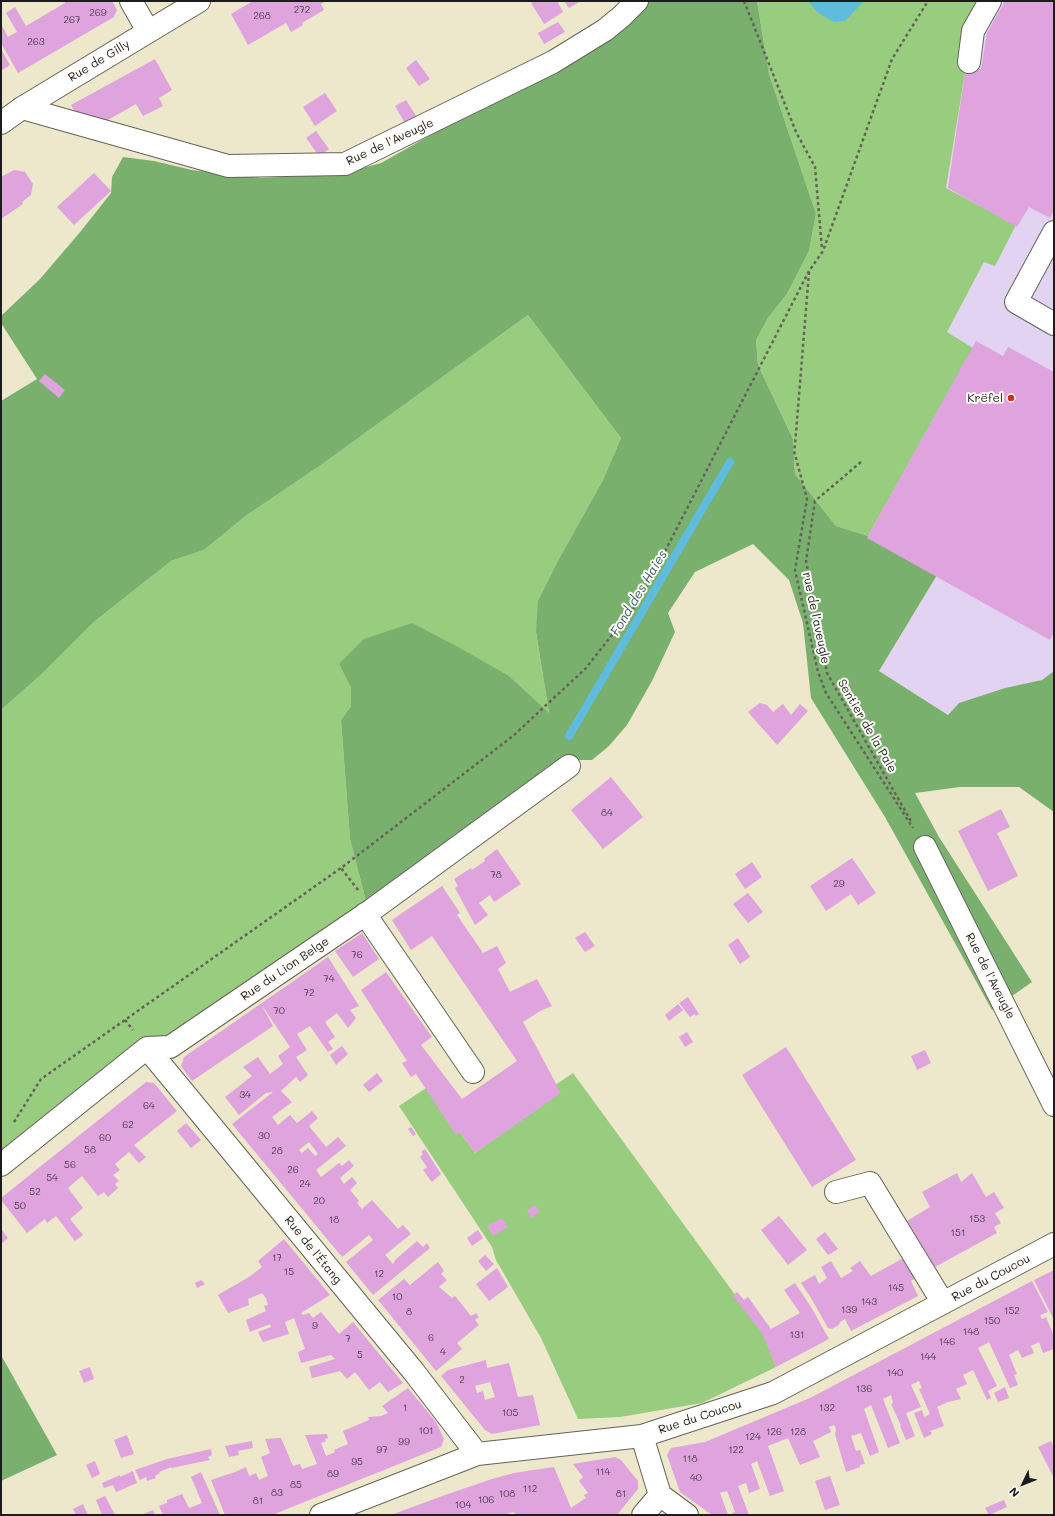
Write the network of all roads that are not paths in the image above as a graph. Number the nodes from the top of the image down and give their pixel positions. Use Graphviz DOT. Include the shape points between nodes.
graph roads {
  1 [pos="131,1"];
  2 [pos="199,1"];
  3 [pos="637,1"];
  4 [pos="990,1"];
  5 [pos="148,31"];
  6 [pos="969,62"];
  7 [pos="22,108"];
  8 [pos="1,123"];
  9 [pos="1051,243"];
  10 [pos="1054,324"];
  11 [pos="569,766"];
  12 [pos="925,847"];
  13 [pos="369,912"];
  14 [pos="147,1048"];
  15 [pos="473,1072"];
  16 [pos="1054,1105"];
  17 [pos="1,1165"];
  18 [pos="836,1192"];
  19 [pos="1054,1244"];
  20 [pos="943,1303"];
  21 [pos="642,1436"];
  22 [pos="477,1454"];
  23 [pos="660,1495"];
  24 [pos="321,1515"];
  25 [pos="643,1515"];
  26 [pos="687,1515"];
  1 -- 5 [label="street"];
  2 -- 5 [label="street, Rue de Gilly"];
  3 -- 7 [label="street, Rue de l'Aveugle" via="605,30 553,62 345,164 228,166"];
  4 -- 6 [label="street" via="973,31"];
  5 -- 7 [label="street, Rue de Gilly"];
  7 -- 8 [label="street, Rue de Gilly"];
  9 -- 10 [label="street" via="1016,302"];
  11 -- 13 [label="street, Rue du Lion Belge"];
  12 -- 16 [label="street, Rue de l'Aveugle"];
  13 -- 14 [label="street, Rue du Lion Belge" via="170,1047"];
  13 -- 15 [label="street"];
  14 -- 17 [label="street"];
  14 -- 22 [label="street, Rue de l'Étang" via="414,1372"];
  18 -- 20 [label="street" via="870,1184"];
  19 -- 20 [label="street, Rue du Coucou"];
  20 -- 21 [label="street, Rue du Coucou" via="773,1393"];
  21 -- 22 [label="street, Rue du Coucou"];
  21 -- 23 [label="street"];
  22 -- 24 [label="street, Rue du Coucou"];
  23 -- 25 [label="street"];
  23 -- 26 [label="street"];
}
